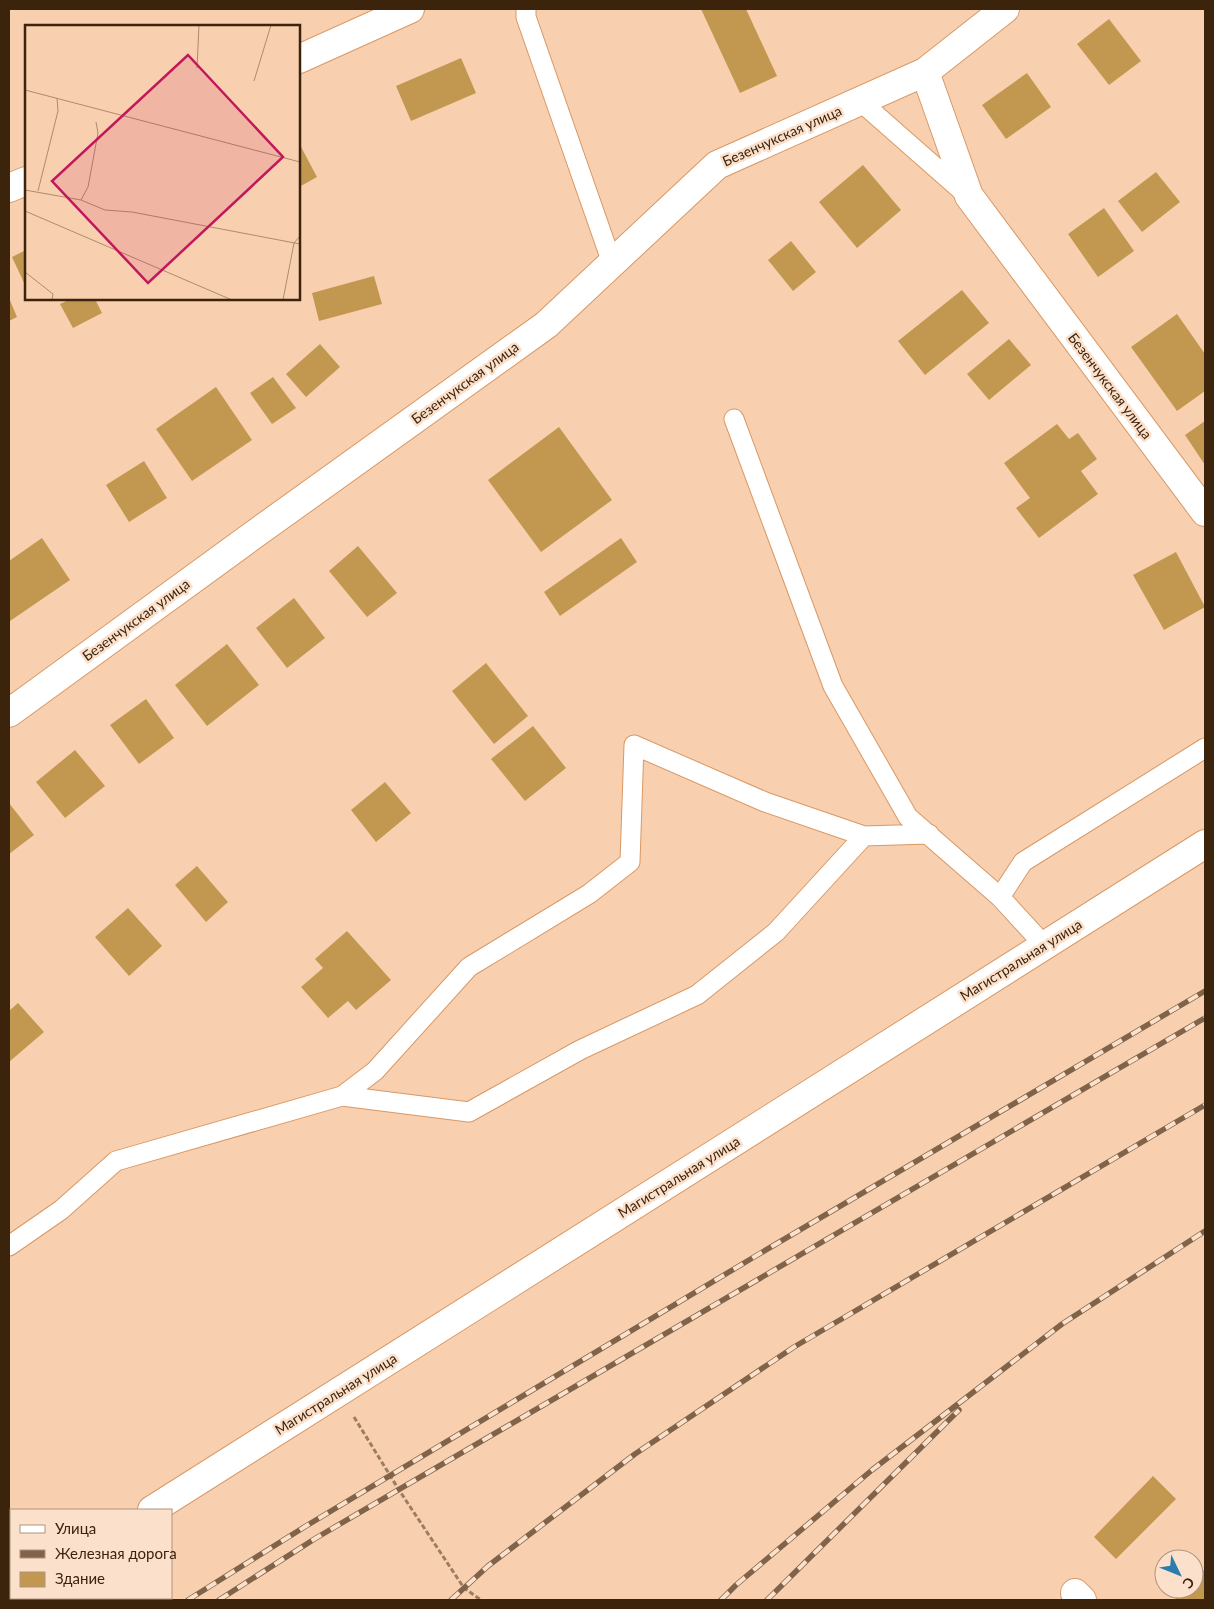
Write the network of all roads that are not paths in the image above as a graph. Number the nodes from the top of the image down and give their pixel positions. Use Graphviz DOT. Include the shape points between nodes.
graph roads {
  1 [pos="410,9"];
  2 [pos="526,9"];
  3 [pos="1005,9"];
  4 [pos="300,58"];
  5 [pos="925,72"];
  6 [pos="860,101"];
  7 [pos="25,181"];
  8 [pos="9,188"];
  9 [pos="969,196"];
  10 [pos="612,263"];
  11 [pos="734,419"];
  12 [pos="1205,512"];
  13 [pos="9,713"];
  14 [pos="1205,748"];
  15 [pos="929,834"];
  16 [pos="864,836"];
  17 [pos="1205,844"];
  18 [pos="1000,897"];
  19 [pos="1044,945"];
  20 [pos="342,1096"];
  21 [pos="9,1246"];
  22 [pos="154,1509"];
  1 -- 4 [label="street"];
  2 -- 10 [label="lane" via="526,17"];
  3 -- 5 [label="street, Безенчукская улица"];
  5 -- 6 [label="street, Безенчукская улица"];
  5 -- 9 [label="street, Безенчукская улица"];
  6 -- 9 [label="lane"];
  6 -- 10 [label="street, Безенчукская улица" via="717,165"];
  7 -- 8 [label="street"];
  9 -- 12 [label="street, Безенчукская улица"];
  10 -- 13 [label="street, Безенчукская улица" via="546,325"];
  11 -- 15 [label="lane" via="833,686 908,816"];
  14 -- 18 [label="lane" via="1023,862"];
  15 -- 16 [label="lane"];
  15 -- 18 [label="lane"];
  16 -- 20 [label="lane" via="776,932 697,995 580,1050 469,1112"];
  16 -- 20 [label="lane" via="765,802 634,745 630,862 589,894 469,967 375,1071"];
  17 -- 19 [label="street, Магистральная улица"];
  18 -- 19 [label="lane"];
  19 -- 22 [label="street, Магистральная улица"];
  20 -- 21 [label="lane" via="116,1161 61,1210"];
}
